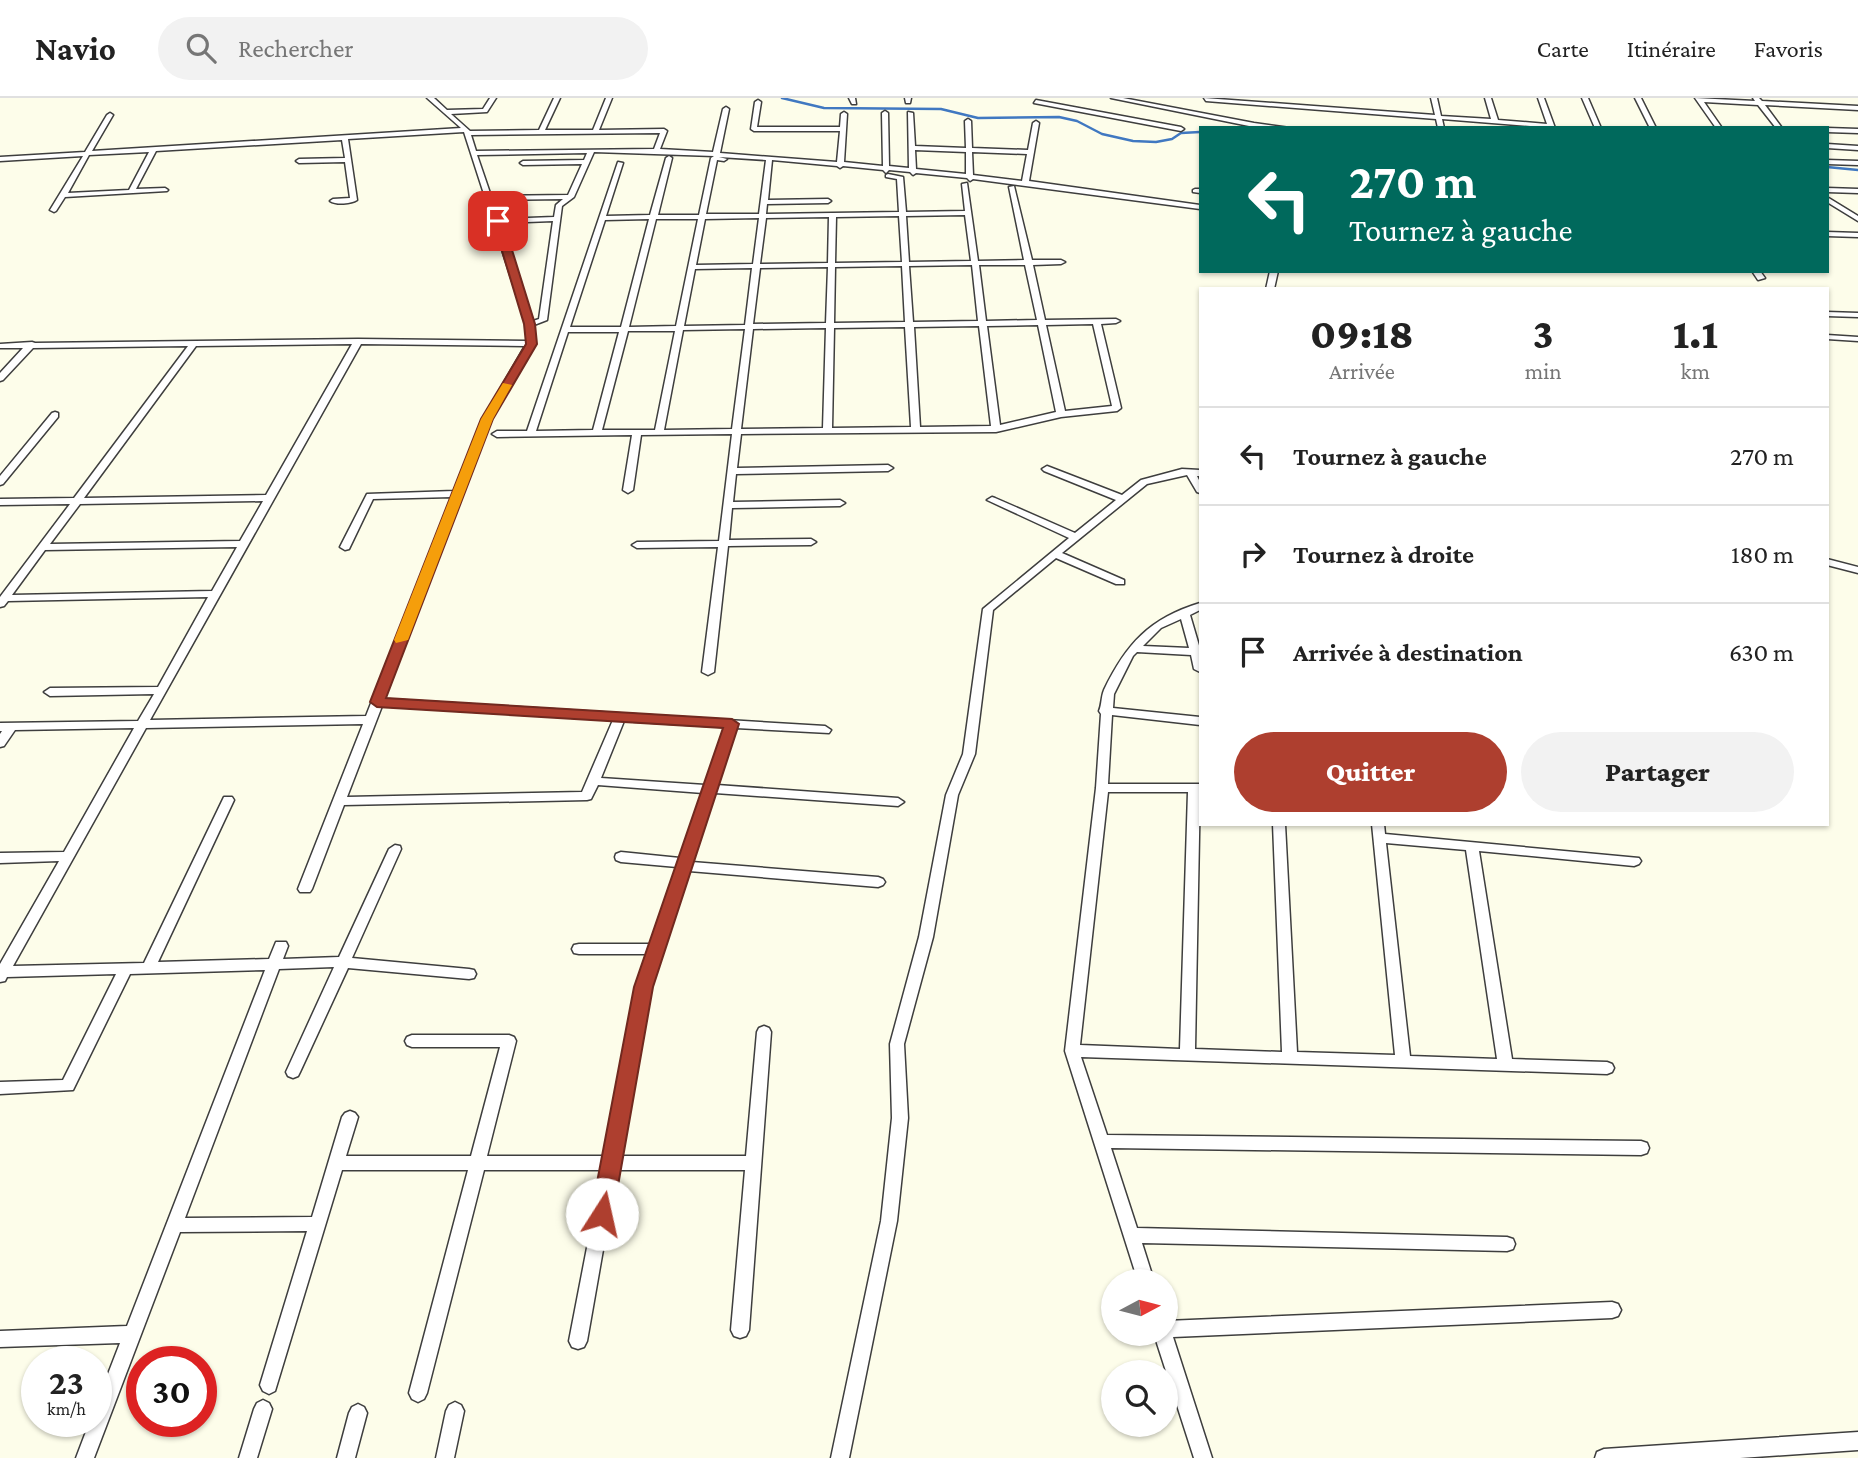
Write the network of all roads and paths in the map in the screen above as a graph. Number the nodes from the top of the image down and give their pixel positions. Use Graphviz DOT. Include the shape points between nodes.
graph roads {
  1 [pos="430,98"];
  2 [pos="493,98"];
  3 [pos="557,98"];
  4 [pos="608,98"];
  5 [pos="1114,98"];
  6 [pos="1324,98"];
  7 [pos="1434,98"];
  8 [pos="1488,98"];
  9 [pos="1541,98"];
  10 [pos="1585,98"];
  11 [pos="1638,98"];
  12 [pos="1811,98"];
  13 [pos="1206,99"];
  14 [pos="1699,99"];
  15 [pos="1141,100"];
  16 [pos="1758,100"];
  17 [pos="1273,101"];
  18 [pos="758,102"];
  19 [pos="1036,102"];
  20 [pos="1817,106"];
  21 [pos="1858,108"];
  22 [pos="726,109"];
  23 [pos="1324,109"];
  24 [pos="445,112"];
  25 [pos="1198,112"];
  26 [pos="885,113"];
  27 [pos="910,113"];
  28 [pos="844,114"];
  29 [pos="110,115"];
  30 [pos="1438,117"];
  31 [pos="968,121"];
  32 [pos="1495,122"];
  33 [pos="1036,123"];
  34 [pos="1190,124"];
  35 [pos="1239,125"];
  36 [pos="1440,126"];
  37 [pos="1540,126"];
  38 [pos="1551,126"];
  39 [pos="1597,126"];
  40 [pos="1652,126"];
  41 [pos="1717,126"];
  42 [pos="1778,126"];
  43 [pos="843,129"];
  44 [pos="1181,129"];
  45 [pos="1829,130"];
  46 [pos="1858,131"];
  47 [pos="466,132"];
  48 [pos="541,132"];
  49 [pos="595,132"];
  50 [pos="345,139"];
  51 [pos="1829,146"];
  52 [pos="912,148"];
  53 [pos="1858,148"];
  54 [pos="153,150"];
  55 [pos="969,150"];
  56 [pos="591,151"];
  57 [pos="528,152"];
  58 [pos="656,152"];
  59 [pos="1031,152"];
  60 [pos="473,153"];
  61 [pos="89,154"];
  62 [pos="716,154"];
  63 [pos="669,158"];
  64 [pos="1,160"];
  65 [pos="348,160"];
  66 [pos="299,161"];
  67 [pos="586,162"];
  68 [pos="769,162"];
  69 [pos="1829,162"];
  70 [pos="523,163"];
  71 [pos="620,163"];
  72 [pos="1858,163"];
  73 [pos="840,166"];
  74 [pos="886,171"];
  75 [pos="913,173"];
  76 [pos="517,175"];
  77 [pos="968,181"];
  78 [pos="1025,184"];
  79 [pos="1012,187"];
  80 [pos="1829,190"];
  81 [pos="1858,191"];
  82 [pos="131,192"];
  83 [pos="63,195"];
  84 [pos="571,197"];
  85 [pos="490,198"];
  86 [pos="159,199"];
  87 [pos="1829,200"];
  88 [pos="333,201"];
  89 [pos="828,201"];
  90 [pos="764,202"];
  91 [pos="1199,206"];
  92 [pos="54,210"];
  93 [pos="969,213"];
  94 [pos="902,214"];
  95 [pos="833,215"];
  96 [pos="702,216"];
  97 [pos="762,216"];
  98 [pos="653,217"];
  99 [pos="602,218"];
  100 [pos="556,219"];
  101 [pos="1858,219"];
  102 [pos="498,221"];
  103 [pos="1829,234"];
  104 [pos="1858,235"];
  105 [pos="1028,262"];
  106 [pos="1061,262"];
  107 [pos="975,263"];
  108 [pos="905,264"];
  109 [pos="832,265"];
  110 [pos="757,266"];
  111 [pos="692,267"];
  112 [pos="1829,314"];
  113 [pos="1858,315"];
  114 [pos="1096,321"];
  115 [pos="1116,321"];
  116 [pos="1041,322"];
  117 [pos="982,323"];
  118 [pos="530,324"];
  119 [pos="909,324"];
  120 [pos="830,326"];
  121 [pos="749,327"];
  122 [pos="680,328"];
  123 [pos="624,329"];
  124 [pos="565,330"];
  125 [pos="1829,337"];
  126 [pos="1858,339"];
  127 [pos="358,341"];
  128 [pos="195,342"];
  129 [pos="32,344"];
  130 [pos="531,344"];
  131 [pos="0,346"];
  132 [pos="0,378"];
  133 [pos="1060,414"];
  134 [pos="55,415"];
  135 [pos="996,429"];
  136 [pos="916,430"];
  137 [pos="827,431"];
  138 [pos="659,432"];
  139 [pos="737,432"];
  140 [pos="531,433"];
  141 [pos="597,433"];
  142 [pos="638,433"];
  143 [pos="497,434"];
  144 [pos="888,468"];
  145 [pos="1047,469"];
  146 [pos="732,471"];
  147 [pos="1195,473"];
  148 [pos="0,482"];
  149 [pos="628,489"];
  150 [pos="457,494"];
  151 [pos="270,498"];
  152 [pos="1123,499"];
  153 [pos="992,500"];
  154 [pos="77,501"];
  155 [pos="0,502"];
  156 [pos="841,503"];
  157 [pos="728,505"];
  158 [pos="1076,537"];
  159 [pos="811,542"];
  160 [pos="244,544"];
  161 [pos="724,544"];
  162 [pos="637,545"];
  163 [pos="42,547"];
  164 [pos="345,547"];
  165 [pos="1055,554"];
  166 [pos="1829,563"];
  167 [pos="1858,570"];
  168 [pos="1120,583"];
  169 [pos="216,594"];
  170 [pos="2,601"];
  171 [pos="1199,607"];
  172 [pos="1185,614"];
  173 [pos="1135,649"];
  174 [pos="1198,652"];
  175 [pos="708,672"];
  176 [pos="162,690"];
  177 [pos="50,692"];
  178 [pos="377,702"];
  179 [pos="1105,711"];
  180 [pos="620,717"];
  181 [pos="370,720"];
  182 [pos="1199,721"];
  183 [pos="143,724"];
  184 [pos="732,724"];
  185 [pos="5,727"];
  186 [pos="825,730"];
  187 [pos="0,743"];
  188 [pos="593,781"];
  189 [pos="1102,788"];
  190 [pos="1197,788"];
  191 [pos="710,789"];
  192 [pos="228,800"];
  193 [pos="339,801"];
  194 [pos="898,802"];
  195 [pos="1279,826"];
  196 [pos="1379,831"];
  197 [pos="1472,847"];
  198 [pos="395,849"];
  199 [pos="68,856"];
  200 [pos="0,858"];
  201 [pos="621,858"];
  202 [pos="1634,861"];
  203 [pos="685,864"];
  204 [pos="878,882"];
  205 [pos="305,889"];
  206 [pos="281,946"];
  207 [pos="579,949"];
  208 [pos="656,949"];
  209 [pos="343,962"];
  210 [pos="273,965"];
  211 [pos="148,969"];
  212 [pos="125,970"];
  213 [pos="469,974"];
  214 [pos="1,975"];
  215 [pos="764,1032"];
  216 [pos="412,1041"];
  217 [pos="1072,1051"];
  218 [pos="1188,1055"];
  219 [pos="1290,1058"];
  220 [pos="1403,1062"];
  221 [pos="1505,1065"];
  222 [pos="1606,1068"];
  223 [pos="293,1072"];
  224 [pos="0,1088"];
  225 [pos="350,1116"];
  226 [pos="1101,1141"];
  227 [pos="1641,1149"];
  228 [pos="336,1163"];
  229 [pos="478,1163"];
  230 [pos="611,1163"];
  231 [pos="754,1163"];
  232 [pos="318,1224"];
  233 [pos="174,1225"];
  234 [pos="1132,1235"];
  235 [pos="1507,1244"];
  236 [pos="1142,1269"];
  237 [pos="1612,1310"];
  238 [pos="740,1330"];
  239 [pos="1178,1330"];
  240 [pos="134,1335"];
  241 [pos="0,1339"];
  242 [pos="578,1341"];
  243 [pos="1169,1346"];
  244 [pos="269,1385"];
  245 [pos="418,1393"];
  246 [pos="263,1409"];
  247 [pos="455,1411"];
  248 [pos="358,1413"];
  249 [pos="1858,1441"];
  250 [pos="85,1458"];
  251 [pos="248,1458"];
  252 [pos="346,1458"];
  253 [pos="445,1458"];
  254 [pos="840,1458"];
  255 [pos="1203,1458"];
  256 [pos="1604,1458"];
  1 -- 24 [label="street"];
  2 -- 24 [label="street" via="485,111"];
  3 -- 48 [label="street"];
  4 -- 49 [label="street"];
  5 -- 15 [label="street"];
  6 -- 23 [label="street"];
  7 -- 30 [label="street"];
  8 -- 32 [label="street"];
  9 -- 38 [label="street"];
  10 -- 39 [label="street"];
  11 -- 40 [label="street"];
  12 -- 20 [label="street"];
  13 -- 17 [label="street"];
  13 -- 25 [label="street"];
  14 -- 16 [label="street"];
  14 -- 41 [label="street"];
  15 -- 25 [label="street"];
  16 -- 20 [label="street"];
  16 -- 42 [label="street"];
  17 -- 23 [label="street"];
  18 -- 43 [label="street" via="754,129"];
  19 -- 44 [label="street"];
  20 -- 21 [label="street"];
  22 -- 62 [label="street"];
  23 -- 30 [label="street" via="1379,109"];
  24 -- 47 [label="street"];
  25 -- 34 [label="street"];
  25 -- 35 [label="street"];
  26 -- 74 [label="street"];
  27 -- 52 [label="street"];
  28 -- 43 [label="street"];
  29 -- 61 [label="street"];
  30 -- 32 [label="street"];
  30 -- 36 [label="street"];
  31 -- 55 [label="street"];
  32 -- 37 [label="street"];
  33 -- 59 [label="street"];
  43 -- 73 [label="street"];
  45 -- 46 [label="street"];
  47 -- 48 [label="street"];
  47 -- 50 [label="street"];
  47 -- 60 [label="street"];
  48 -- 49 [label="street"];
  49 -- 58 [label="street" via="664,131"];
  50 -- 54 [label="street"];
  50 -- 65 [label="street"];
  51 -- 53 [label="street"];
  52 -- 55 [label="street"];
  52 -- 75 [label="street"];
  54 -- 61 [label="street"];
  54 -- 82 [label="street"];
  55 -- 59 [label="street"];
  55 -- 77 [label="street"];
  56 -- 57 [label="street"];
  56 -- 58 [label="street"];
  56 -- 67 [label="street"];
  57 -- 60 [label="street"];
  57 -- 70 [label="street"];
  58 -- 62 [label="street"];
  59 -- 78 [label="street"];
  60 -- 85 [label="street"];
  61 -- 64 [label="street"];
  61 -- 83 [label="street"];
  62 -- 68 [label="street"];
  63 -- 98 [label="street"];
  65 -- 66 [label="street"];
  65 -- 88 [label="street" via="354,200"];
  67 -- 70 [label="street"];
  67 -- 84 [label="street"];
  68 -- 73 [label="street"];
  68 -- 90 [label="street"];
  68 -- 94 [label="street" via="900,177"];
  68 -- 96 [label="street" via="713,158"];
  69 -- 72 [label="street"];
  70 -- 76 [label="street"];
  71 -- 99 [label="street"];
  73 -- 74 [label="street"];
  74 -- 75 [label="street"];
  75 -- 77 [label="street"];
  77 -- 78 [label="street"];
  77 -- 93 [label="street"];
  78 -- 91 [label="street"];
  79 -- 105 [label="street"];
  80 -- 81 [label="street"];
  82 -- 83 [label="street"];
  82 -- 86 [label="street" via="164,190"];
  83 -- 92 [label="street"];
  84 -- 85 [label="street"];
  84 -- 100 [label="street" via="559,205"];
  85 -- 102 [label="street"];
  87 -- 101 [label="street"];
  89 -- 90 [label="street"];
  90 -- 97 [label="street"];
  93 -- 94 [label="street"];
  93 -- 107 [label="street"];
  94 -- 95 [label="street"];
  94 -- 108 [label="street"];
  95 -- 97 [label="street"];
  95 -- 109 [label="street"];
  96 -- 97 [label="street"];
  96 -- 98 [label="street"];
  96 -- 111 [label="street"];
  97 -- 110 [label="street"];
  98 -- 99 [label="street"];
  98 -- 123 [label="street"];
  99 -- 124 [label="street"];
  100 -- 102 [label="street"];
  100 -- 118 [label="street" via="543,320"];
  102 -- 118 [label="street"];
  103 -- 104 [label="street"];
  105 -- 106 [label="street"];
  105 -- 107 [label="street"];
  105 -- 116 [label="street"];
  107 -- 108 [label="street"];
  107 -- 117 [label="street"];
  108 -- 109 [label="street"];
  108 -- 119 [label="street"];
  109 -- 110 [label="street"];
  109 -- 120 [label="street"];
  110 -- 111 [label="street"];
  110 -- 121 [label="street"];
  111 -- 122 [label="street"];
  112 -- 113 [label="street"];
  114 -- 115 [label="street"];
  114 -- 116 [label="street"];
  114 -- 133 [label="street" via="1116,408"];
  116 -- 117 [label="street"];
  116 -- 133 [label="street"];
  117 -- 119 [label="street"];
  117 -- 135 [label="street"];
  118 -- 130 [label="street"];
  119 -- 120 [label="street"];
  119 -- 136 [label="street"];
  120 -- 121 [label="street"];
  120 -- 137 [label="street"];
  121 -- 122 [label="street"];
  121 -- 139 [label="street"];
  122 -- 123 [label="street"];
  122 -- 138 [label="street"];
  123 -- 124 [label="street"];
  123 -- 141 [label="street"];
  124 -- 140 [label="street"];
  125 -- 126 [label="street"];
  127 -- 128 [label="street"];
  127 -- 130 [label="street"];
  127 -- 151 [label="street"];
  128 -- 129 [label="street"];
  128 -- 154 [label="street"];
  129 -- 131 [label="street"];
  129 -- 132 [label="street"];
  130 -- 150 [label="street" via="487,419"];
  133 -- 135 [label="street"];
  134 -- 148 [label="street"];
  135 -- 136 [label="street"];
  136 -- 137 [label="street"];
  137 -- 139 [label="street"];
  138 -- 139 [label="street"];
  138 -- 142 [label="street"];
  139 -- 146 [label="street"];
  140 -- 141 [label="street"];
  140 -- 143 [label="street"];
  141 -- 142 [label="street"];
  142 -- 149 [label="street"];
  144 -- 146 [label="street"];
  145 -- 152 [label="street"];
  146 -- 157 [label="street"];
  147 -- 152 [label="street" via="1144,482"];
  150 -- 164 [label="street" via="370,496"];
  150 -- 178 [label="street"];
  151 -- 154 [label="street"];
  151 -- 160 [label="street"];
  152 -- 158 [label="street"];
  153 -- 158 [label="street"];
  154 -- 155 [label="street"];
  154 -- 163 [label="street"];
  156 -- 157 [label="street"];
  157 -- 161 [label="street"];
  158 -- 165 [label="street"];
  159 -- 161 [label="street"];
  160 -- 163 [label="street"];
  160 -- 169 [label="street"];
  161 -- 162 [label="street"];
  161 -- 175 [label="street"];
  163 -- 170 [label="street"];
  165 -- 168 [label="street"];
  165 -- 254 [label="street" via="988,609 969,754 952,795 926,937 897,1044 900,1118 889,1221"];
  166 -- 167 [label="street"];
  169 -- 170 [label="street"];
  169 -- 176 [label="street"];
  171 -- 172 [label="street"];
  172 -- 173 [label="street" via="1157,626"];
  172 -- 174 [label="street"];
  173 -- 174 [label="street"];
  173 -- 179 [label="street" via="1108,694"];
  176 -- 177 [label="street"];
  176 -- 183 [label="street"];
  178 -- 180 [label="street"];
  178 -- 181 [label="street"];
  179 -- 182 [label="street"];
  179 -- 189 [label="street"];
  180 -- 184 [label="street"];
  180 -- 188 [label="street"];
  181 -- 183 [label="street"];
  181 -- 193 [label="street"];
  183 -- 185 [label="street"];
  183 -- 199 [label="street"];
  184 -- 186 [label="street"];
  184 -- 191 [label="street"];
  185 -- 187 [label="street"];
  188 -- 191 [label="street"];
  188 -- 193 [label="street" via="587,796"];
  189 -- 190 [label="street"];
  189 -- 217 [label="street"];
  190 -- 218 [label="street"];
  191 -- 194 [label="street"];
  191 -- 203 [label="street"];
  192 -- 211 [label="street"];
  193 -- 205 [label="street"];
  195 -- 219 [label="street"];
  196 -- 197 [label="street"];
  196 -- 220 [label="street"];
  197 -- 202 [label="street"];
  197 -- 221 [label="street"];
  198 -- 209 [label="street"];
  199 -- 200 [label="street"];
  199 -- 214 [label="street"];
  201 -- 203 [label="street"];
  203 -- 204 [label="street"];
  203 -- 208 [label="street"];
  206 -- 210 [label="street"];
  207 -- 208 [label="street"];
  208 -- 230 [label="street" via="643,987"];
  209 -- 210 [label="street"];
  209 -- 213 [label="street"];
  209 -- 223 [label="street"];
  210 -- 211 [label="street"];
  210 -- 233 [label="street"];
  211 -- 212 [label="street"];
  212 -- 214 [label="street"];
  212 -- 224 [label="street" via="68,1086"];
  215 -- 231 [label="street"];
  216 -- 229 [label="street" via="509,1041"];
  217 -- 218 [label="street"];
  217 -- 226 [label="street"];
  218 -- 219 [label="street"];
  219 -- 220 [label="street"];
  220 -- 221 [label="street"];
  221 -- 222 [label="street"];
  225 -- 228 [label="street"];
  226 -- 227 [label="street"];
  226 -- 234 [label="street"];
  228 -- 229 [label="street"];
  228 -- 232 [label="street"];
  229 -- 230 [label="street"];
  229 -- 245 [label="street"];
  230 -- 231 [label="street"];
  230 -- 242 [label="street"];
  231 -- 238 [label="street"];
  232 -- 233 [label="street"];
  232 -- 244 [label="street"];
  233 -- 240 [label="street"];
  234 -- 235 [label="street"];
  234 -- 236 [label="street"];
  237 -- 239 [label="street"];
  240 -- 241 [label="street"];
  240 -- 250 [label="street"];
  243 -- 255 [label="street"];
  246 -- 251 [label="street"];
  247 -- 253 [label="street"];
  248 -- 252 [label="street"];
  249 -- 256 [label="street"];
}
